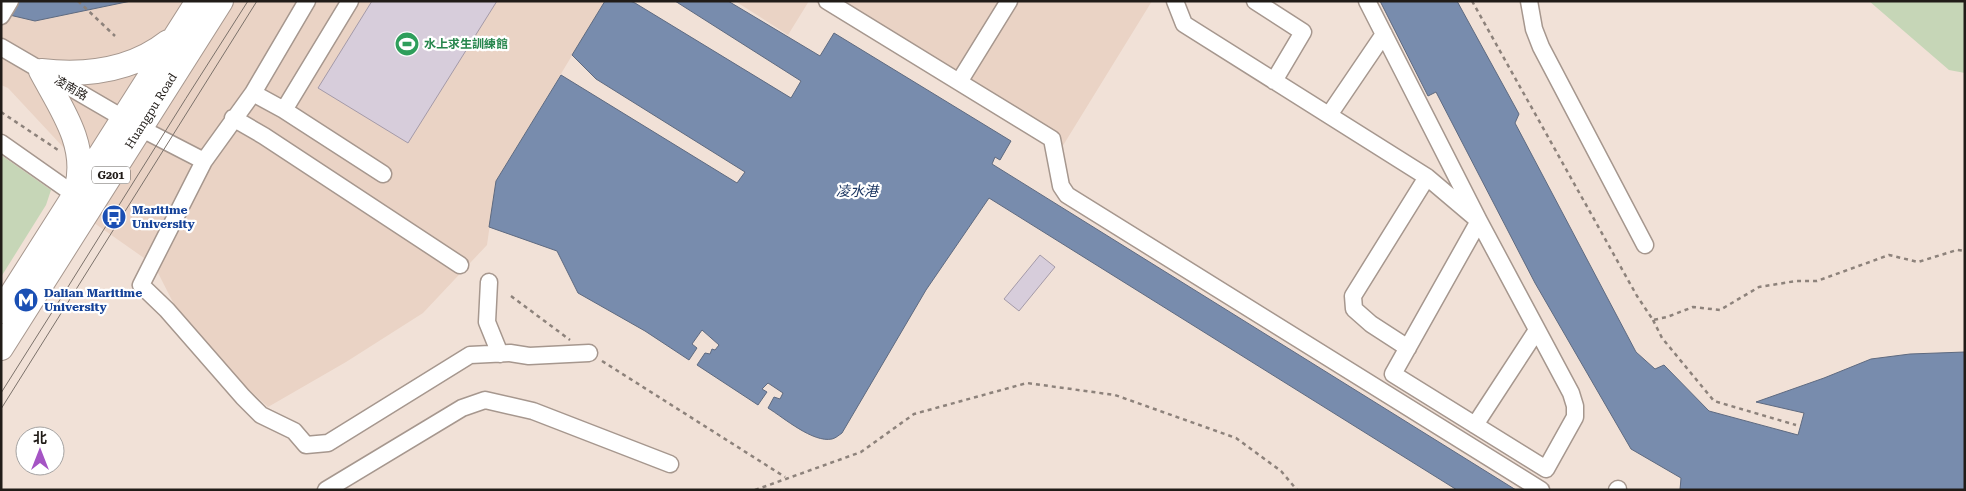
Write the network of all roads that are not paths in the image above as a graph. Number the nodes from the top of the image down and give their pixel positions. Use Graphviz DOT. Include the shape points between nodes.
graph roads {
  1 [pos="10,1"];
  2 [pos="198,1"];
  3 [pos="221,1"];
  4 [pos="307,1"];
  5 [pos="350,1"];
  6 [pos="828,1"];
  7 [pos="1009,1"];
  8 [pos="1175,1"];
  9 [pos="1256,1"];
  10 [pos="1367,1"];
  11 [pos="1529,1"];
  12 [pos="1,16"];
  13 [pos="1384,34"];
  14 [pos="176,36"];
  15 [pos="1,47"];
  16 [pos="41,71"];
  17 [pos="1274,81"];
  18 [pos="959,82"];
  19 [pos="253,93"];
  20 [pos="284,110"];
  21 [pos="1329,115"];
  22 [pos="233,118"];
  23 [pos="132,123"];
  24 [pos="1,143"];
  25 [pos="204,161"];
  26 [pos="382,174"];
  27 [pos="1427,177"];
  28 [pos="75,194"];
  29 [pos="1479,221"];
  30 [pos="1645,245"];
  31 [pos="460,265"];
  32 [pos="489,282"];
  33 [pos="1,311"];
  34 [pos="1537,330"];
  35 [pos="1,348"];
  36 [pos="1408,348"];
  37 [pos="589,353"];
  38 [pos="500,354"];
  39 [pos="1475,425"];
  40 [pos="670,464"];
  41 [pos="326,490"];
  42 [pos="1541,490"];
  1 -- 12 [label="street"];
  2 -- 14 [label="highway, Huangpu Road / G201"];
  3 -- 23 [label="highway, Huangpu Road / G201"];
  4 -- 19 [label="street"];
  5 -- 20 [label="street"];
  6 -- 18 [label="street"];
  7 -- 18 [label="street"];
  8 -- 17 [label="street" via="1184,24"];
  9 -- 17 [label="street" via="1303,32"];
  10 -- 13 [label="street"];
  11 -- 30 [label="street" via="1541,47"];
  13 -- 21 [label="street"];
  13 -- 29 [label="street"];
  14 -- 16 [label="highway" via="142,59 120,67 67,74"];
  14 -- 23 [label="highway, Huangpu Road / G201"];
  15 -- 16 [label="street, 凌南路"];
  16 -- 23 [label="street, 凌南路"];
  16 -- 28 [label="highway" via="80,154 81,173"];
  17 -- 21 [label="street"];
  18 -- 42 [label="street" via="1052,139 1061,186 1067,194"];
  19 -- 20 [label="street"];
  19 -- 22 [label="street"];
  20 -- 26 [label="street"];
  21 -- 27 [label="street"];
  22 -- 25 [label="street"];
  22 -- 31 [label="street"];
  23 -- 25 [label="street, 凌南路"];
  23 -- 28 [label="highway, Huangpu Road / G201"];
  23 -- 35 [label="highway, Huangpu Road / G201"];
  24 -- 28 [label="street"];
  25 -- 38 [label="street" via="141,285 261,415 294,430 306,444 328,443 470,355"];
  27 -- 29 [label="street"];
  27 -- 36 [label="street" via="1353,296 1354,309"];
  28 -- 33 [label="highway, Huangpu Road / G201"];
  29 -- 34 [label="street"];
  29 -- 36 [label="street"];
  32 -- 38 [label="street" via="487,322"];
  34 -- 39 [label="street"];
  34 -- 39 [label="street" via="1572,393 1575,406 1575,417 1546,469"];
  36 -- 39 [label="street" via="1393,374"];
  37 -- 38 [label="street"];
  40 -- 41 [label="street" via="532,411 485,400 462,408"];
}
